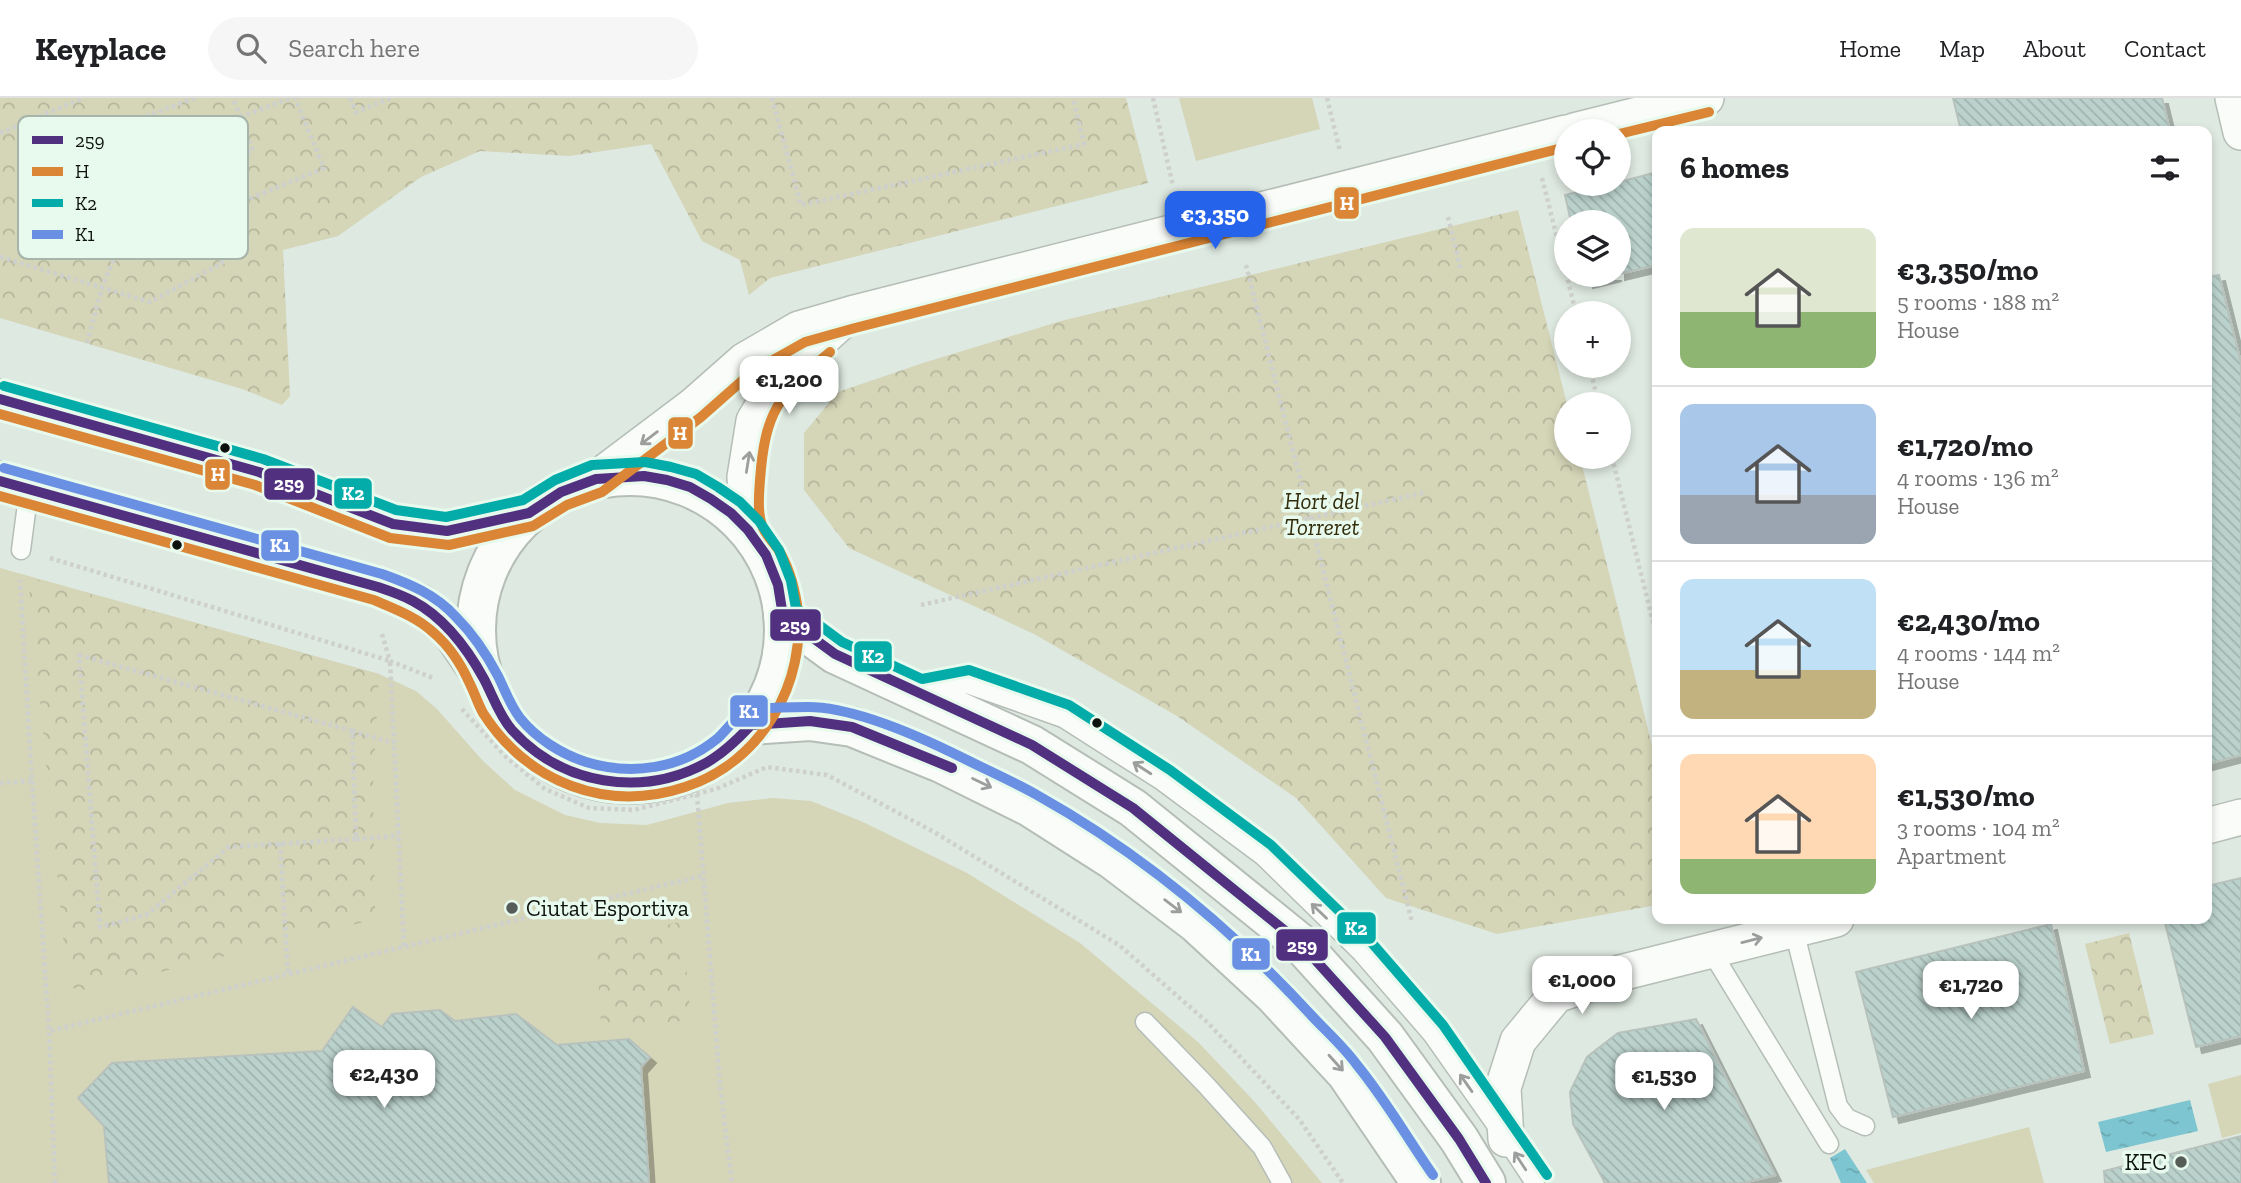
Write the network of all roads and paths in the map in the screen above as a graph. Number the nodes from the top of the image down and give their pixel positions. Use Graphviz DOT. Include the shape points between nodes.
graph roads {
  1 [pos="83,98"];
  2 [pos="195,98"];
  3 [pos="233,98"];
  4 [pos="293,98"];
  5 [pos="350,98"];
  6 [pos="391,98"];
  7 [pos="772,98"];
  8 [pos="1073,98"];
  9 [pos="1153,98"];
  10 [pos="1327,98"];
  11 [pos="1706,98"];
  12 [pos="2232,98"];
  13 [pos="40,116"];
  14 [pos="147,116"];
  15 [pos="240,116"];
  16 [pos="243,116"];
  17 [pos="1622,119"];
  18 [pos="18,125"];
  19 [pos="2241,132"];
  20 [pos="0,133"];
  21 [pos="1554,136"];
  22 [pos="248,138"];
  23 [pos="1340,151"];
  24 [pos="248,153"];
  25 [pos="1541,173"];
  26 [pos="1173,186"];
  27 [pos="248,199"];
  28 [pos="1448,216"];
  29 [pos="0,257"];
  30 [pos="114,259"];
  31 [pos="221,259"];
  32 [pos="1245,265"];
  33 [pos="1461,270"];
  34 [pos="102,287"];
  35 [pos="1573,301"];
  36 [pos="850,314"];
  37 [pos="87,343"];
  38 [pos="0,399"];
  39 [pos="1615,469"];
  40 [pos="606,472"];
  41 [pos="15,485"];
  42 [pos="1427,492"];
  43 [pos="520,515"];
  44 [pos="1310,518"];
  45 [pos="747,520"];
  46 [pos="21,550"];
  47 [pos="19,574"];
  48 [pos="921,605"];
  49 [pos="1652,618"];
  50 [pos="790,621"];
  51 [pos="390,661"];
  52 [pos="469,678"];
  53 [pos="440,681"];
  54 [pos="920,694"];
  55 [pos="758,725"];
  56 [pos="352,731"];
  57 [pos="394,743"];
  58 [pos="32,781"];
  59 [pos="0,783"];
  60 [pos="697,794"];
  61 [pos="2241,817"];
  62 [pos="2212,825"];
  63 [pos="934,832"];
  64 [pos="398,836"];
  65 [pos="356,839"];
  66 [pos="279,843"];
  67 [pos="702,876"];
  68 [pos="1412,922"];
  69 [pos="1817,924"];
  70 [pos="1794,930"];
  71 [pos="404,946"];
  72 [pos="1711,951"];
  73 [pos="288,974"];
  74 [pos="1145,1022"];
  75 [pos="49,1031"];
  76 [pos="1864,1126"];
  77 [pos="1506,1139"];
  78 [pos="1829,1144"];
  79 [pos="55,1183"];
  80 [pos="732,1183"];
  81 [pos="1282,1183"];
  82 [pos="1421,1183"];
  83 [pos="1486,1183"];
  84 [pos="1535,1183"];
  1 -- 13 [label="path"];
  2 -- 14 [label="path"];
  3 -- 15 [label="path"];
  4 -- 16 [label="path"];
  4 -- 27 [label="path" via="324,168"];
  5 -- 6 [label="path" via="356,112"];
  7 -- 8 [label="path" via="801,205 1084,144"];
  9 -- 26 [label="path"];
  10 -- 23 [label="path"];
  11 -- 17 [label="street"];
  12 -- 19 [label="street"];
  18 -- 20 [label="path"];
  21 -- 36 [label="street"];
  22 -- 24 [label="path" via="253,151"];
  25 -- 35 [label="path"];
  28 -- 33 [label="path"];
  29 -- 34 [label="path"];
  30 -- 34 [label="path"];
  31 -- 34 [label="path" via="222,263 150,302"];
  32 -- 44 [label="path"];
  34 -- 37 [label="path"];
  36 -- 40 [label="street, one-way" via="799,328 744,361 693,407"];
  45 -- 36 [label="street, one-way" via="746,477 754,421 781,376"];
  38 -- 43 [label="highway" via="259,472 393,524 447,531"];
  39 -- 49 [label="path"];
  40 -- 43 [label="highway"];
  40 -- 43 [label="path" via="580,470 532,494"];
  40 -- 45 [label="highway" via="690,487"];
  40 -- 45 [label="path" via="634,462 687,472 735,497"];
  41 -- 46 [label="lane"];
  41 -- 52 [label="highway" via="378,586 418,603 450,629"];
  42 -- 44 [label="path"];
  43 -- 52 [label="highway" via="492,559 478,596"];
  43 -- 52 [label="path" via="494,533 471,582 464,638"];
  44 -- 48 [label="path"];
  44 -- 68 [label="path"];
  45 -- 50 [label="highway" via="766,555"];
  45 -- 50 [label="path" via="771,537 793,586"];
  46 -- 51 [label="path"];
  47 -- 58 [label="path"];
  50 -- 54 [label="highway" via="835,654"];
  50 -- 55 [label="highway" via="778,674"];
  50 -- 55 [label="path" via="799,642 785,696"];
  51 -- 53 [label="path"];
  51 -- 57 [label="path"];
  52 -- 55 [label="highway" via="533,750 558,766 607,782 647,783 677,776 705,764"];
  52 -- 55 [label="path" via="506,738 549,774 601,792 657,793 710,776 754,742"];
  52 -- 60 [label="path" via="506,757 545,789 589,808 634,810"];
  77 -- 54 [label="lane, one-way" via="1414,1013 1361,952 1263,856 1162,781 1063,718 967,684"];
  54 -- 83 [label="highway" via="1031,745 1133,808 1300,943 1385,1037"];
  55 -- 82 [label="highway, one-way" via="810,721 852,727 941,763 1030,807 1113,860 1196,923 1274,995 1346,1073"];
  56 -- 57 [label="path"];
  56 -- 65 [label="path"];
  56 -- 66 [label="path" via="79,654 100,927 146,915 229,847"];
  57 -- 64 [label="path"];
  58 -- 59 [label="path"];
  58 -- 75 [label="path"];
  60 -- 63 [label="path" via="767,767 827,775"];
  60 -- 67 [label="path"];
  61 -- 62 [label="street"];
  64 -- 65 [label="path"];
  64 -- 71 [label="path"];
  65 -- 66 [label="path"];
  66 -- 73 [label="path"];
  67 -- 71 [label="path"];
  67 -- 80 [label="path"];
  69 -- 70 [label="street"];
  72 -- 70 [label="street, one-way"];
  70 -- 76 [label="lane" via="1838,1106 1847,1118"];
  71 -- 73 [label="path"];
  72 -- 77 [label="street" via="1556,995 1518,1041 1503,1088"];
  72 -- 78 [label="lane"];
  73 -- 75 [label="path"];
  74 -- 81 [label="lane" via="1262,1147"];
  75 -- 79 [label="path"];
  84 -- 77 [label="lane, one-way"];
}
